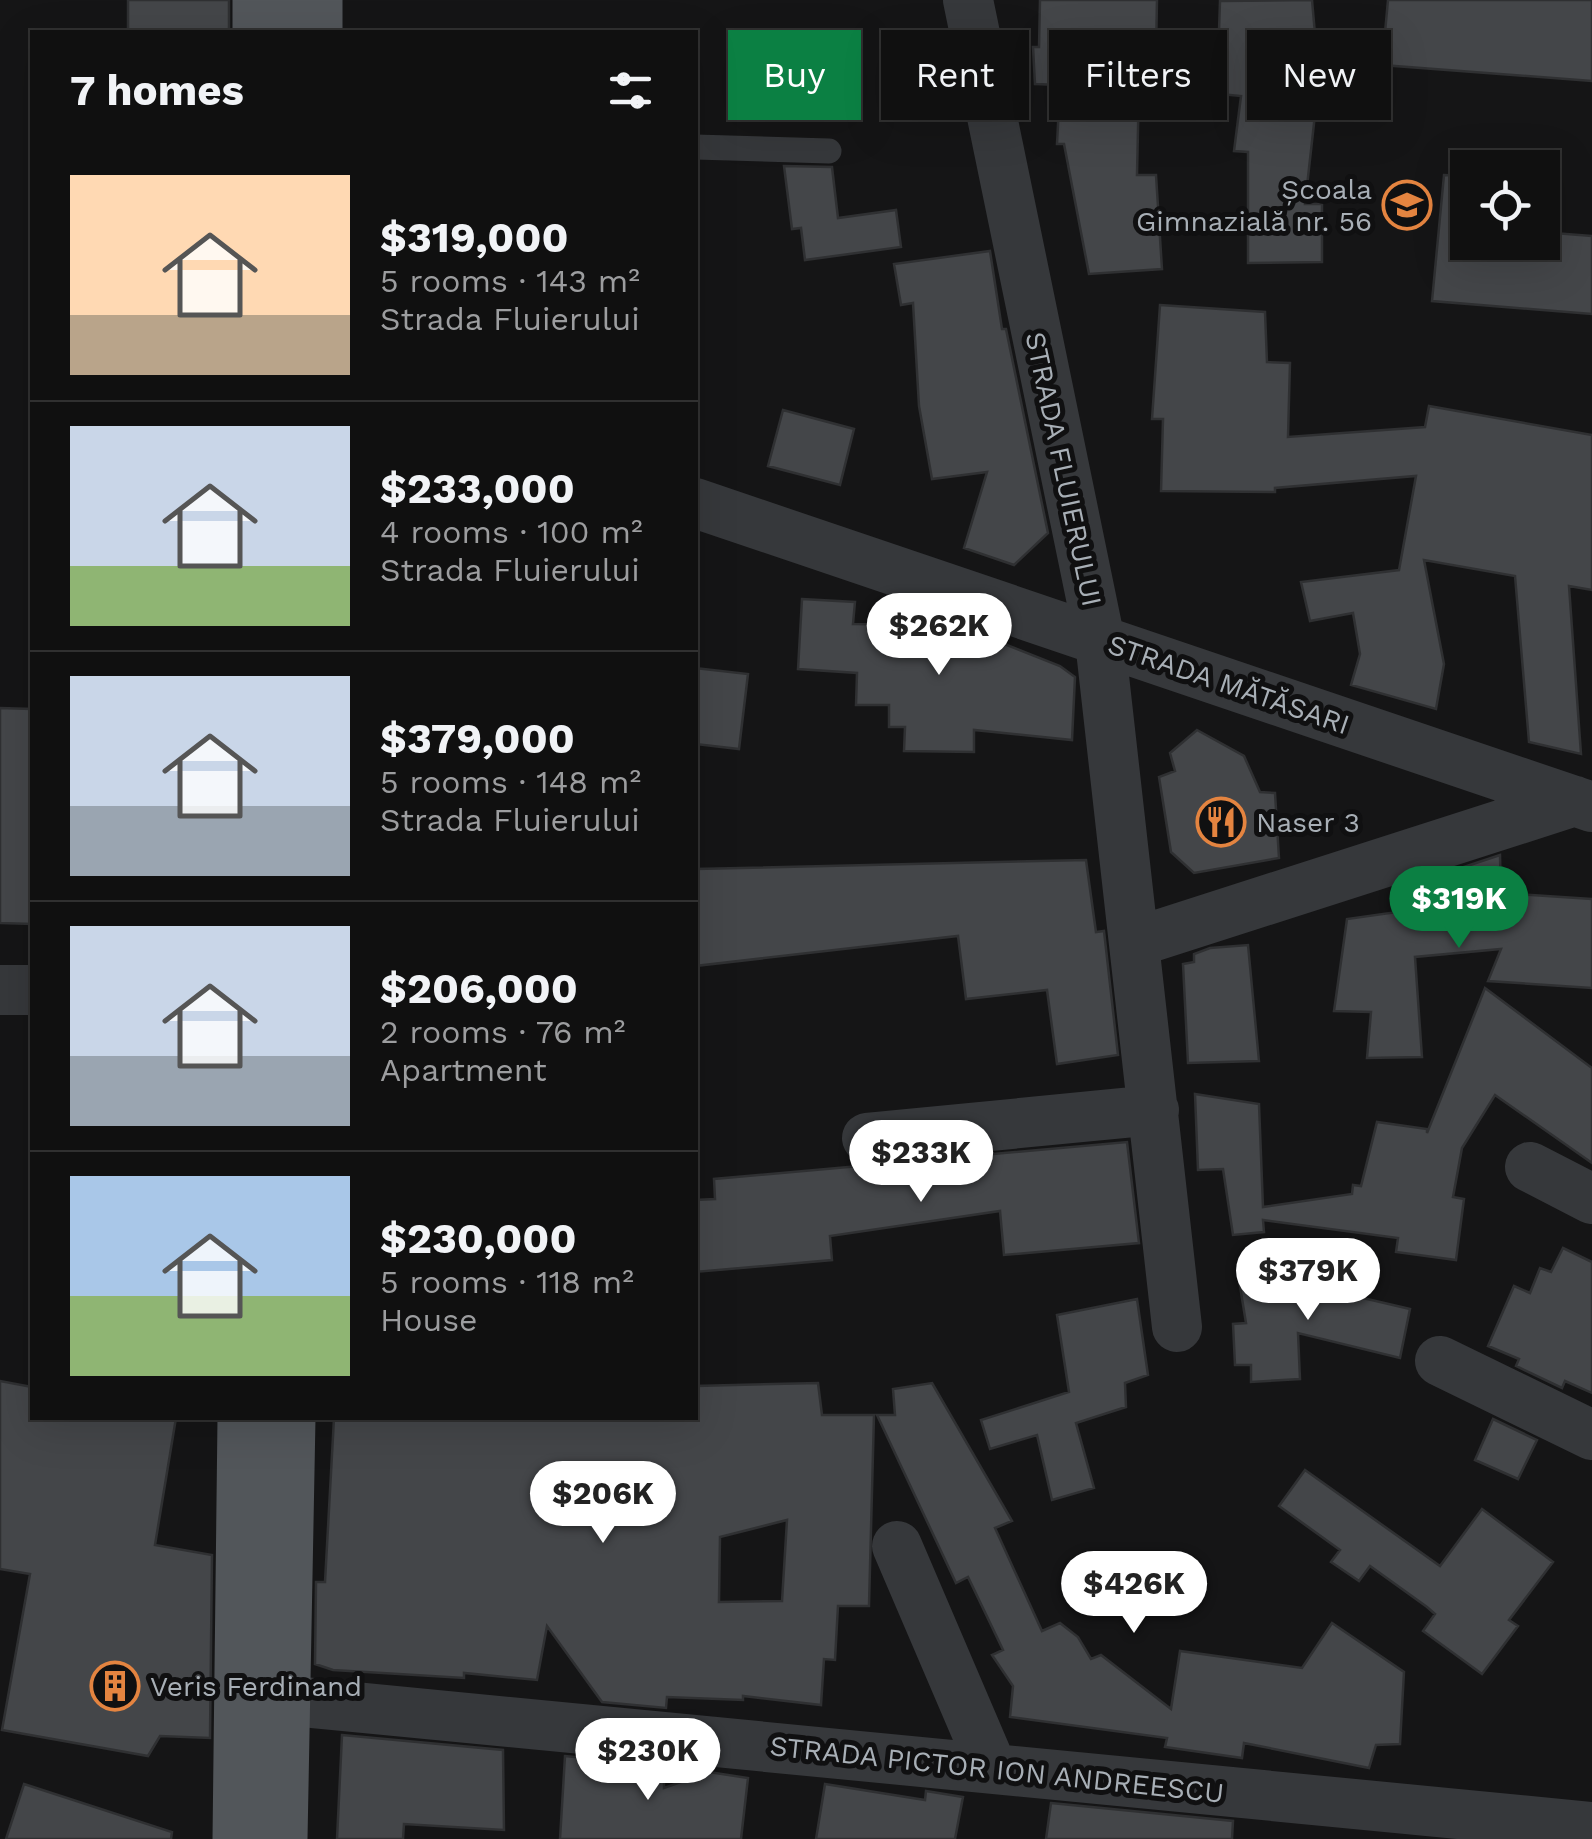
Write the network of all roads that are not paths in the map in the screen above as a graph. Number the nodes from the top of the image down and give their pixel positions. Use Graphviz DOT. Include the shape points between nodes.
graph roads {
  1 [pos="260,0"];
  2 [pos="315,0"];
  3 [pos="968,0"];
  4 [pos="260,30"];
  5 [pos="314,30"];
  6 [pos="698,147"];
  7 [pos="829,151"];
  8 [pos="698,504"];
  9 [pos="1100,641"];
  10 [pos="1583,804"];
  11 [pos="1136,942"];
  12 [pos="0,990"];
  13 [pos="30,990"];
  14 [pos="1154,1110"];
  15 [pos="868,1138"];
  16 [pos="1530,1166"];
  17 [pos="1592,1199"];
  18 [pos="1178,1328"];
  19 [pos="1440,1360"];
  20 [pos="245,1420"];
  21 [pos="288,1420"];
  22 [pos="1592,1434"];
  23 [pos="896,1546"];
  24 [pos="282,1700"];
  25 [pos="992,1768"];
  26 [pos="1252,1817"];
  27 [pos="1592,1827"];
  28 [pos="240,1839"];
  29 [pos="280,1839"];
  1 -- 4 [label="main road"];
  2 -- 5 [label="main road"];
  3 -- 9 [label="street, STRADA FLUIERULUI"];
  6 -- 7 [label="lane"];
  8 -- 9 [label="street, STRADA MĂTĂSARI"];
  9 -- 10 [label="street, STRADA MĂTĂSARI"];
  9 -- 11 [label="street, STRADA FLUIERULUI"];
  10 -- 11 [label="street"];
  11 -- 14 [label="street, STRADA FLUIERULUI"];
  12 -- 13 [label="street"];
  14 -- 15 [label="street"];
  14 -- 18 [label="street, STRADA FLUIERULUI"];
  16 -- 17 [label="street"];
  19 -- 22 [label="street"];
  20 -- 28 [label="main road"];
  21 -- 24 [label="main road"];
  23 -- 25 [label="street"];
  24 -- 25 [label="street, STRADA PICTOR ION ANDREESCU"];
  24 -- 29 [label="main road"];
  25 -- 26 [label="street, STRADA PICTOR ION ANDREESCU"];
  26 -- 27 [label="street, STRADA PICTOR ION ANDREESCU"];
}
